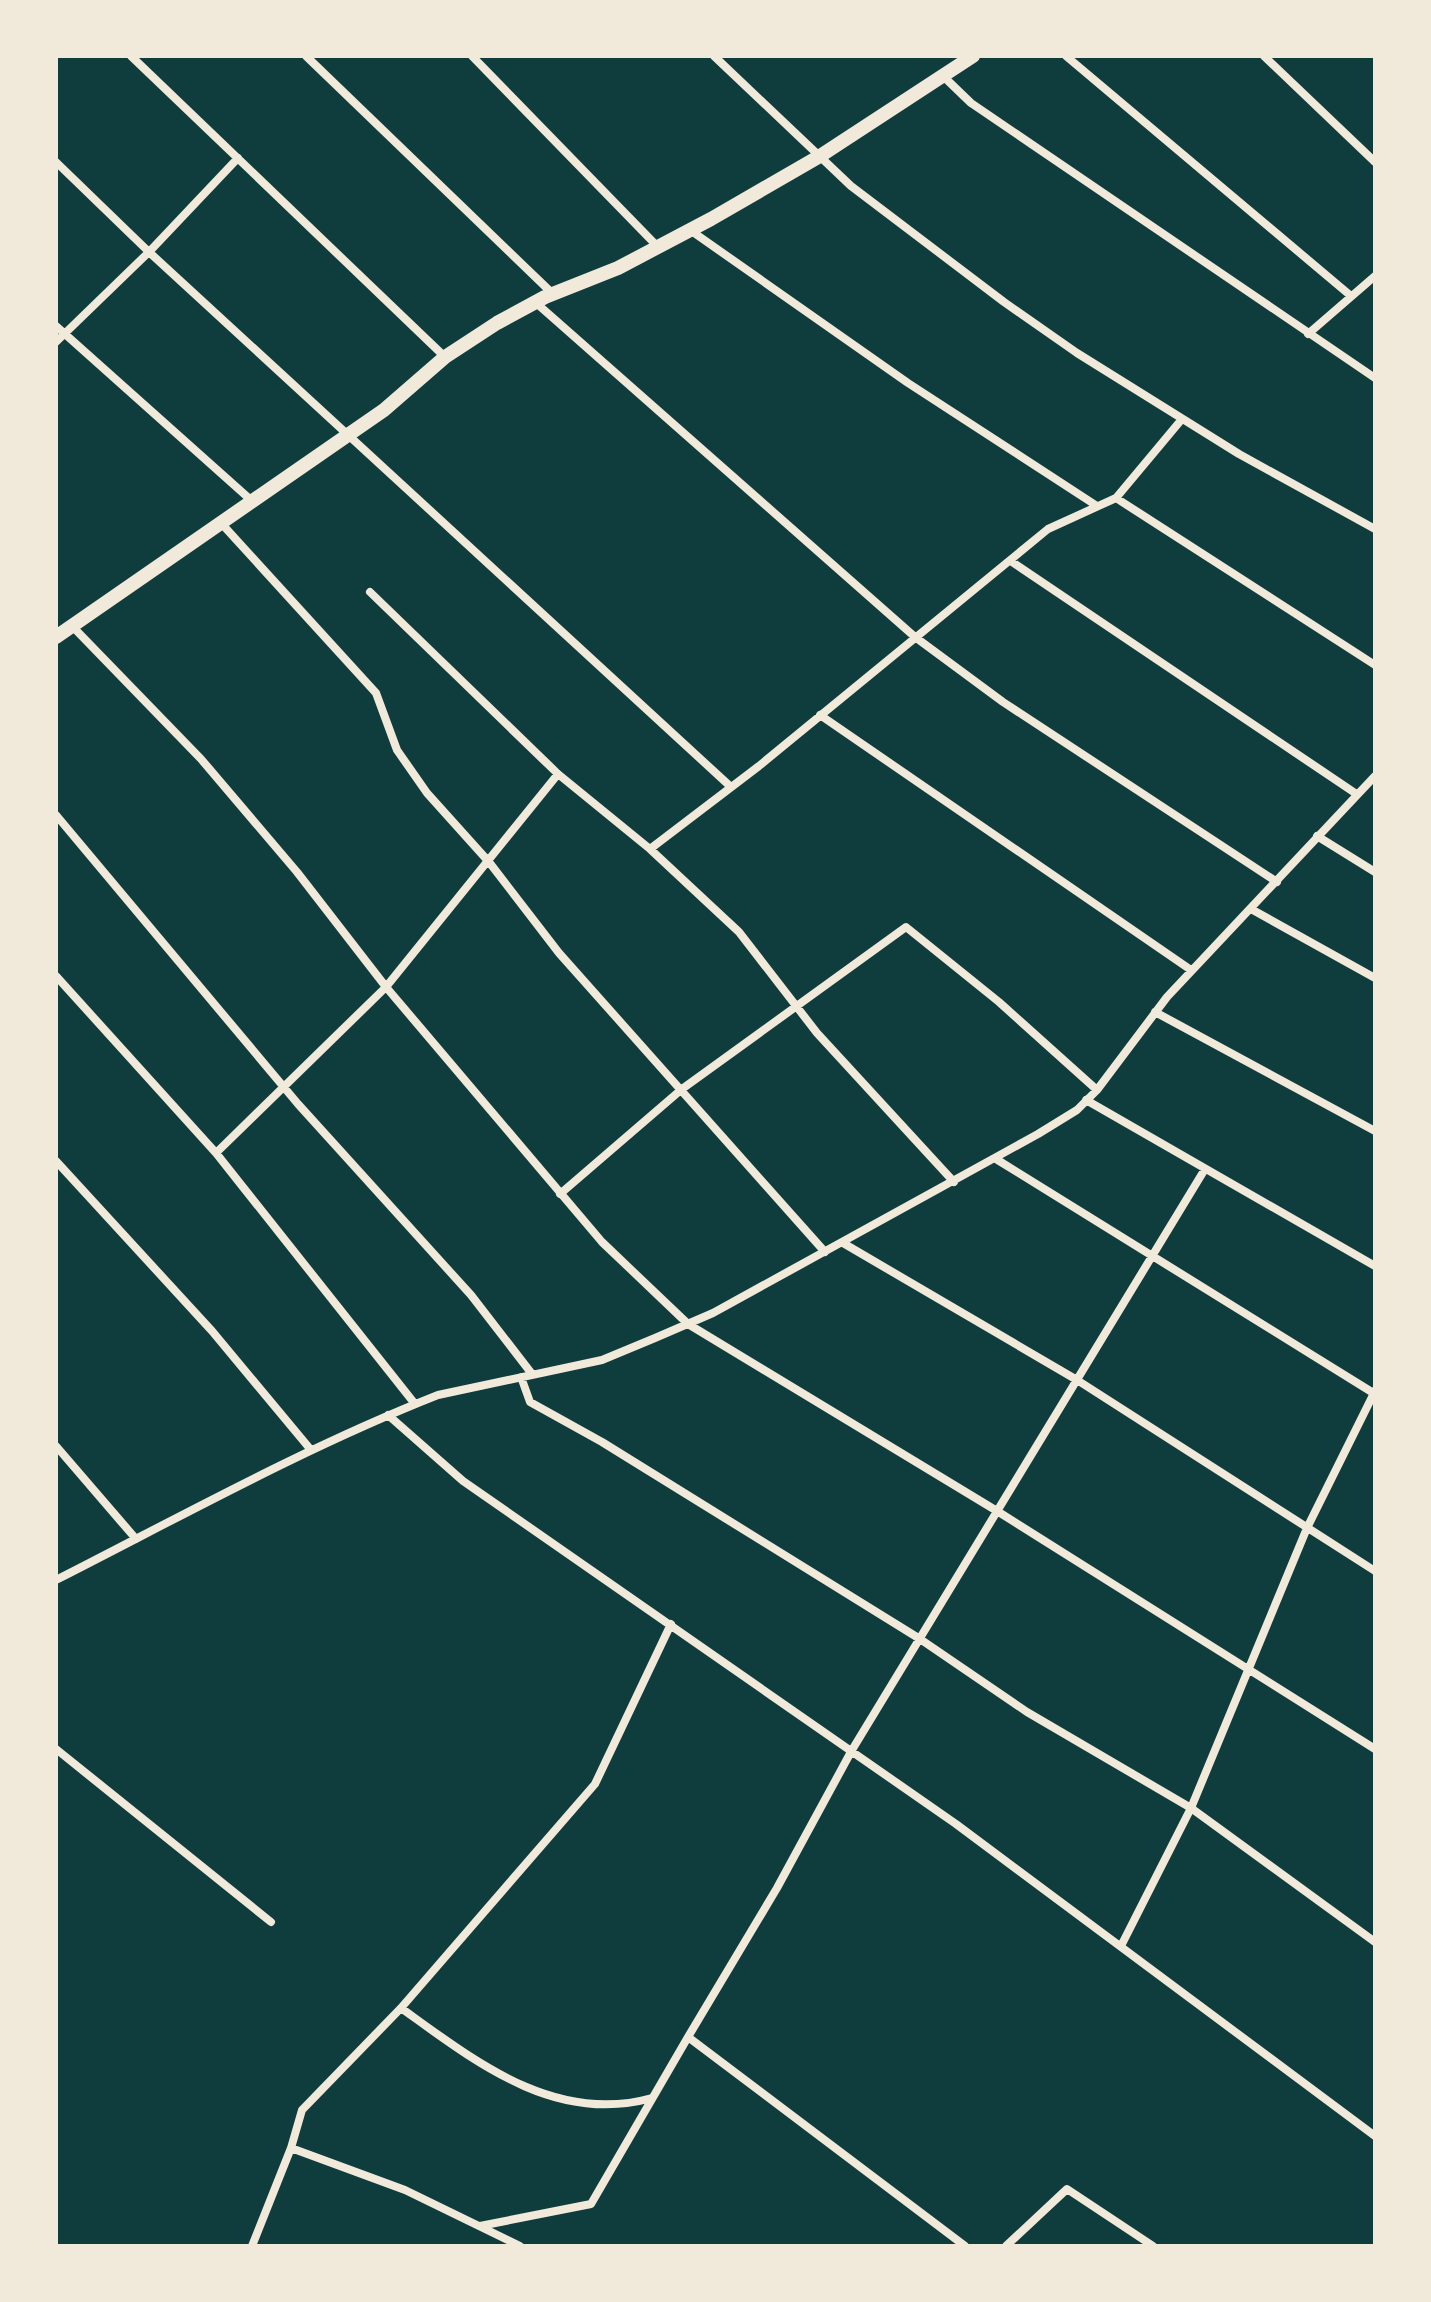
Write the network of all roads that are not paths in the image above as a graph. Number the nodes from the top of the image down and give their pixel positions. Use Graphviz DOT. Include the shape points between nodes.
graph roads {
  1 [pos="131,56"];
  2 [pos="306,56"];
  3 [pos="472,56"];
  4 [pos="714,56"];
  5 [pos="973,56"];
  6 [pos="1066,56"];
  7 [pos="1264,56"];
  8 [pos="943,76"];
  9 [pos="820,156"];
  10 [pos="238,158"];
  11 [pos="56,162"];
  12 [pos="1375,162"];
  13 [pos="690,230"];
  14 [pos="658,247"];
  15 [pos="149,252"];
  16 [pos="1375,276"];
  17 [pos="553,294"];
  18 [pos="1351,296"];
  19 [pos="535,302"];
  20 [pos="56,326"];
  21 [pos="64,333"];
  22 [pos="1308,334"];
  23 [pos="56,342"];
  24 [pos="445,357"];
  25 [pos="1375,378"];
  26 [pos="1182,419"];
  27 [pos="349,434"];
  28 [pos="1116,498"];
  29 [pos="252,501"];
  30 [pos="1097,506"];
  31 [pos="221,523"];
  32 [pos="1375,529"];
  33 [pos="1012,562"];
  34 [pos="370,592"];
  35 [pos="73,627"];
  36 [pos="56,637"];
  37 [pos="915,637"];
  38 [pos="1375,665"];
  39 [pos="820,715"];
  40 [pos="558,774"];
  41 [pos="1375,776"];
  42 [pos="731,787"];
  43 [pos="1355,793"];
  44 [pos="56,815"];
  45 [pos="1317,836"];
  46 [pos="650,849"];
  47 [pos="489,862"];
  48 [pos="1375,872"];
  49 [pos="1277,882"];
  50 [pos="1251,909"];
  51 [pos="1191,970"];
  52 [pos="56,976"];
  53 [pos="1375,978"];
  54 [pos="386,987"];
  55 [pos="797,1007"];
  56 [pos="1155,1012"];
  57 [pos="284,1087"];
  58 [pos="682,1089"];
  59 [pos="1097,1090"];
  60 [pos="1086,1100"];
  61 [pos="1375,1131"];
  62 [pos="216,1153"];
  63 [pos="996,1159"];
  64 [pos="56,1161"];
  65 [pos="1205,1169"];
  66 [pos="954,1182"];
  67 [pos="560,1194"];
  68 [pos="843,1243"];
  69 [pos="825,1252"];
  70 [pos="1152,1255"];
  71 [pos="1375,1266"];
  72 [pos="688,1324"];
  73 [pos="532,1374"];
  74 [pos="521,1377"];
  75 [pos="1077,1380"];
  76 [pos="1375,1393"];
  77 [pos="415,1404"];
  78 [pos="388,1415"];
  79 [pos="56,1446"];
  80 [pos="311,1450"];
  81 [pos="997,1511"];
  82 [pos="1307,1528"];
  83 [pos="136,1539"];
  84 [pos="1375,1571"];
  85 [pos="56,1580"];
  86 [pos="671,1624"];
  87 [pos="920,1639"];
  88 [pos="1249,1671"];
  89 [pos="56,1749"];
  90 [pos="1375,1749"];
  91 [pos="852,1750"];
  92 [pos="1191,1808"];
  93 [pos="271,1922"];
  94 [pos="1375,1942"];
  95 [pos="1121,1946"];
  96 [pos="401,2008"];
  97 [pos="688,2037"];
  98 [pos="653,2098"];
  99 [pos="1375,2136"];
  100 [pos="291,2148"];
  101 [pos="479,2226"];
  102 [pos="253,2246"];
  103 [pos="520,2246"];
  104 [pos="965,2246"];
  105 [pos="1006,2246"];
  106 [pos="1153,2246"];
  1 -- 10 [label="street"];
  2 -- 17 [label="street"];
  3 -- 14 [label="street"];
  4 -- 9 [label="street"];
  5 -- 8 [label="main road"];
  6 -- 18 [label="street"];
  7 -- 12 [label="street"];
  8 -- 9 [label="main road"];
  8 -- 22 [label="street" via="971,103"];
  9 -- 13 [label="main road"];
  9 -- 26 [label="street" via="851,186 1004,302"];
  10 -- 15 [label="street"];
  10 -- 24 [label="street"];
  11 -- 15 [label="street"];
  13 -- 14 [label="main road"];
  13 -- 30 [label="street" via="908,383"];
  14 -- 17 [label="main road"];
  15 -- 21 [label="street"];
  15 -- 27 [label="street"];
  16 -- 18 [label="street"];
  17 -- 19 [label="main road"];
  18 -- 22 [label="street"];
  19 -- 24 [label="main road"];
  19 -- 37 [label="street"];
  20 -- 21 [label="street"];
  21 -- 23 [label="street"];
  21 -- 29 [label="street"];
  22 -- 25 [label="street"];
  24 -- 27 [label="main road"];
  26 -- 28 [label="street"];
  26 -- 32 [label="street"];
  27 -- 29 [label="main road"];
  27 -- 42 [label="street"];
  28 -- 30 [label="street"];
  28 -- 38 [label="street"];
  29 -- 31 [label="main road"];
  30 -- 33 [label="street" via="1048,529"];
  31 -- 35 [label="main road"];
  31 -- 47 [label="street" via="376,693 397,750 427,793"];
  33 -- 37 [label="street"];
  33 -- 43 [label="street"];
  34 -- 40 [label="street"];
  35 -- 36 [label="main road"];
  35 -- 54 [label="street" via="201,759"];
  37 -- 39 [label="street"];
  37 -- 49 [label="street" via="1003,702"];
  39 -- 42 [label="street"];
  39 -- 51 [label="street"];
  40 -- 46 [label="street"];
  40 -- 47 [label="street"];
  41 -- 43 [label="street"];
  42 -- 46 [label="street"];
  43 -- 45 [label="street"];
  44 -- 57 [label="street"];
  45 -- 48 [label="street"];
  45 -- 49 [label="street"];
  46 -- 55 [label="street" via="739,932"];
  47 -- 54 [label="street"];
  47 -- 58 [label="street" via="559,953"];
  49 -- 50 [label="street"];
  50 -- 51 [label="street"];
  50 -- 53 [label="street"];
  51 -- 56 [label="street"];
  52 -- 62 [label="street"];
  54 -- 57 [label="street"];
  54 -- 67 [label="street"];
  55 -- 58 [label="street"];
  55 -- 59 [label="street" via="906,927"];
  55 -- 66 [label="street"];
  56 -- 59 [label="street"];
  56 -- 61 [label="street"];
  57 -- 62 [label="street"];
  57 -- 73 [label="street" via="471,1295"];
  58 -- 67 [label="street"];
  58 -- 69 [label="street"];
  59 -- 60 [label="street"];
  60 -- 63 [label="street"];
  60 -- 65 [label="street"];
  62 -- 77 [label="street"];
  63 -- 66 [label="street"];
  63 -- 70 [label="street"];
  64 -- 80 [label="street" via="212,1331"];
  65 -- 70 [label="street"];
  65 -- 71 [label="street"];
  66 -- 68 [label="street"];
  67 -- 72 [label="street"];
  68 -- 69 [label="street"];
  68 -- 75 [label="street"];
  69 -- 72 [label="street"];
  70 -- 75 [label="street"];
  70 -- 76 [label="street"];
  72 -- 73 [label="street" via="602,1360"];
  72 -- 81 [label="street"];
  73 -- 74 [label="street"];
  74 -- 77 [label="street"];
  74 -- 87 [label="street" via="530,1402"];
  75 -- 81 [label="street"];
  75 -- 82 [label="street"];
  76 -- 82 [label="street"];
  77 -- 78 [label="street"];
  78 -- 80 [label="street"];
  78 -- 86 [label="street" via="463,1481"];
  79 -- 83 [label="street"];
  80 -- 83 [label="street"];
  81 -- 87 [label="street"];
  81 -- 88 [label="street"];
  82 -- 84 [label="street"];
  82 -- 88 [label="street"];
  83 -- 85 [label="street"];
  86 -- 91 [label="street"];
  86 -- 96 [label="street" via="595,1784"];
  87 -- 91 [label="street"];
  87 -- 92 [label="street" via="1027,1712"];
  88 -- 90 [label="street"];
  88 -- 92 [label="street"];
  89 -- 93 [label="street"];
  91 -- 95 [label="street"];
  91 -- 97 [label="street"];
  92 -- 94 [label="street"];
  92 -- 95 [label="street"];
  95 -- 99 [label="street"];
  96 -- 98 [label="street" via="489,2071 554,2098 620,2107"];
  96 -- 100 [label="street" via="302,2110"];
  97 -- 98 [label="street"];
  97 -- 104 [label="street"];
  98 -- 101 [label="street" via="591,2204"];
  100 -- 101 [label="street" via="405,2190"];
  100 -- 102 [label="street"];
  101 -- 103 [label="street"];
  105 -- 106 [label="street" via="1067,2189"];
}
